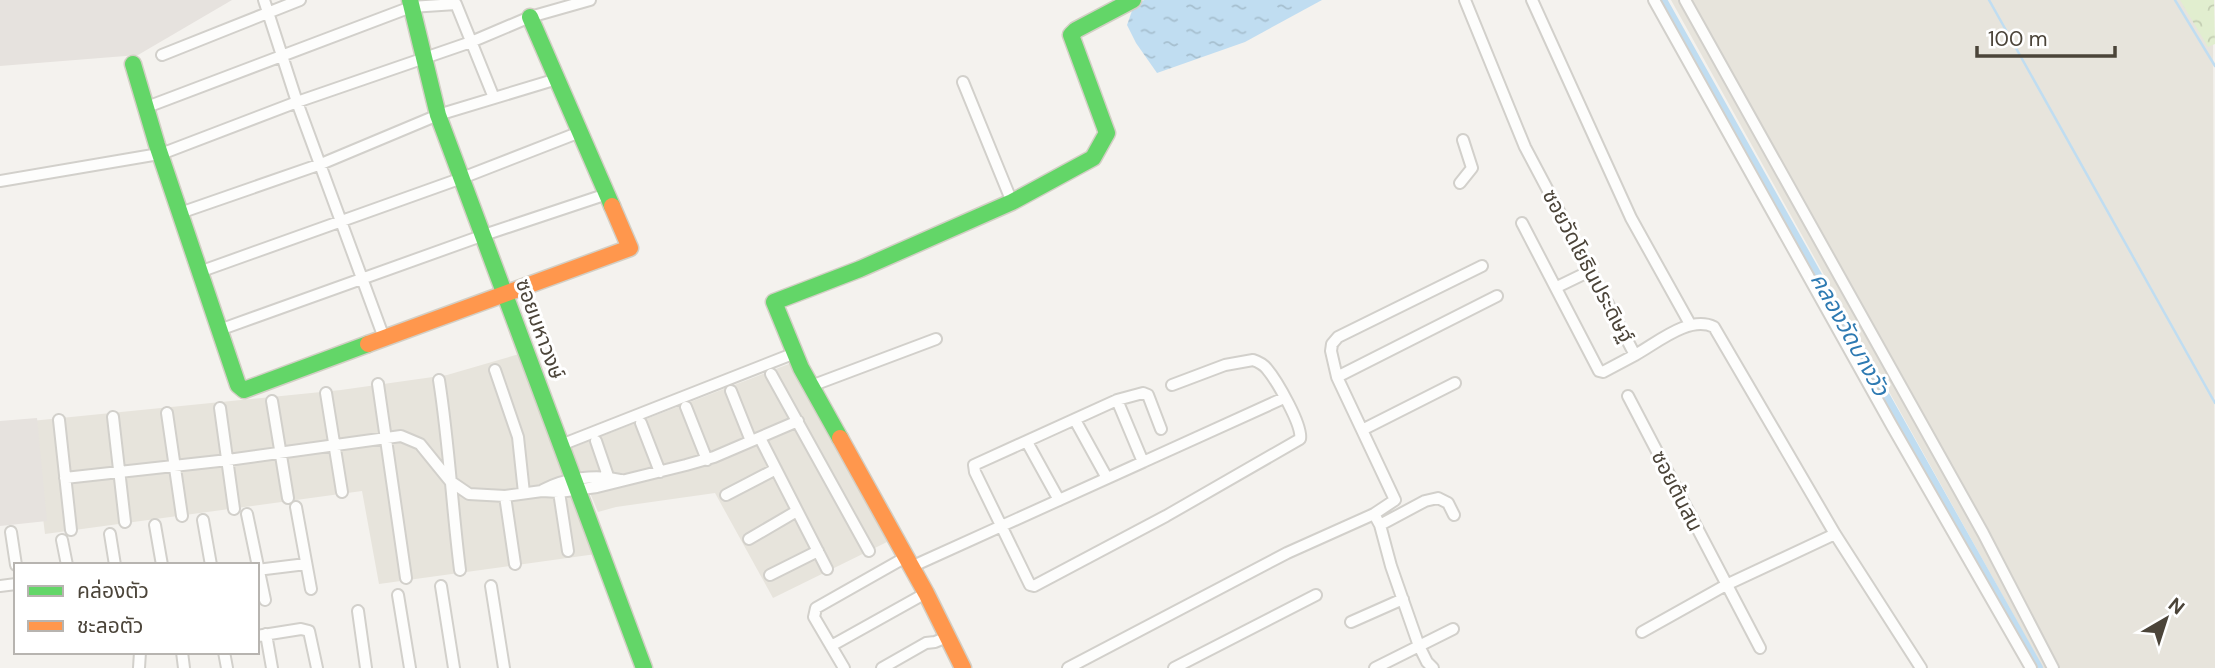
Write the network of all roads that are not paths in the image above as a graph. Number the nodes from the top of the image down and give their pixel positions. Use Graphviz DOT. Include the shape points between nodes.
graph roads {
  1 [pos="264,0"];
  2 [pos="300,0"];
  3 [pos="590,0"];
  4 [pos="1133,0"];
  5 [pos="1465,0"];
  6 [pos="1532,0"];
  7 [pos="1654,0"];
  8 [pos="1685,0"];
  9 [pos="411,4"];
  10 [pos="269,13"];
  11 [pos="530,18"];
  12 [pos="471,42"];
  13 [pos="162,55"];
  14 [pos="283,55"];
  15 [pos="424,58"];
  16 [pos="133,64"];
  17 [pos="557,79"];
  18 [pos="963,82"];
  19 [pos="494,97"];
  20 [pos="297,102"];
  21 [pos="150,106"];
  22 [pos="438,115"];
  23 [pos="580,132"];
  24 [pos="1464,140"];
  25 [pos="165,152"];
  26 [pos="321,164"];
  27 [pos="462,178"];
  28 [pos="0,181"];
  29 [pos="1460,183"];
  30 [pos="607,194"];
  31 [pos="1012,202"];
  32 [pos="180,213"];
  33 [pos="341,222"];
  34 [pos="1522,223"];
  35 [pos="484,235"];
  36 [pos="1482,266"];
  37 [pos="202,271"];
  38 [pos="1590,271"];
  39 [pos="362,279"];
  40 [pos="1557,287"];
  41 [pos="505,294"];
  42 [pos="1497,296"];
  43 [pos="1690,324"];
  44 [pos="222,330"];
  45 [pos="384,338"];
  46 [pos="936,339"];
  47 [pos="795,353"];
  48 [pos="1635,355"];
  49 [pos="495,370"];
  50 [pos="771,374"];
  51 [pos="1338,377"];
  52 [pos="439,380"];
  53 [pos="1455,383"];
  54 [pos="377,384"];
  55 [pos="1172,385"];
  56 [pos="811,386"];
  57 [pos="731,391"];
  58 [pos="326,393"];
  59 [pos="1628,396"];
  60 [pos="1284,398"];
  61 [pos="1117,400"];
  62 [pos="272,401"];
  63 [pos="686,407"];
  64 [pos="220,408"];
  65 [pos="167,413"];
  66 [pos="113,417"];
  67 [pos="59,420"];
  68 [pos="1075,420"];
  69 [pos="797,421"];
  70 [pos="641,422"];
  71 [pos="1161,429"];
  72 [pos="1362,430"];
  73 [pos="385,438"];
  74 [pos="755,439"];
  75 [pos="596,441"];
  76 [pos="1027,442"];
  77 [pos="561,445"];
  78 [pos="335,446"];
  79 [pos="281,453"];
  80 [pos="228,460"];
  81 [pos="707,460"];
  82 [pos="1143,462"];
  83 [pos="173,465"];
  84 [pos="776,469"];
  85 [pos="119,472"];
  86 [pos="660,472"];
  87 [pos="65,478"];
  88 [pos="1107,478"];
  89 [pos="613,480"];
  90 [pos="450,481"];
  91 [pos="577,485"];
  92 [pos="542,491"];
  93 [pos="342,492"];
  94 [pos="559,492"];
  95 [pos="524,493"];
  96 [pos="726,495"];
  97 [pos="505,496"];
  98 [pos="1059,500"];
  99 [pos="234,509"];
  100 [pos="797,511"];
  101 [pos="247,514"];
  102 [pos="1374,514"];
  103 [pos="1454,515"];
  104 [pos="182,516"];
  105 [pos="202,520"];
  106 [pos="125,522"];
  107 [pos="155,525"];
  108 [pos="1380,525"];
  109 [pos="1001,526"];
  110 [pos="71,530"];
  111 [pos="11,532"];
  112 [pos="110,534"];
  113 [pos="1835,534"];
  114 [pos="749,539"];
  115 [pos="62,540"];
  116 [pos="568,551"];
  117 [pos="818,551"];
  118 [pos="869,551"];
  119 [pos="909,562"];
  120 [pos="16,563"];
  121 [pos="67,563"];
  122 [pos="115,563"];
  123 [pos="162,563"];
  124 [pos="211,563"];
  125 [pos="257,563"];
  126 [pos="306,564"];
  127 [pos="515,564"];
  128 [pos="827,569"];
  129 [pos="259,570"];
  130 [pos="460,570"];
  131 [pos="259,574"];
  132 [pos="770,575"];
  133 [pos="406,578"];
  134 [pos="1726,585"];
  135 [pos="441,586"];
  136 [pos="491,586"];
  137 [pos="311,589"];
  138 [pos="926,593"];
  139 [pos="398,595"];
  140 [pos="1316,595"];
  141 [pos="1403,599"];
  142 [pos="265,600"];
  143 [pos="358,611"];
  144 [pos="1351,622"];
  145 [pos="1453,629"];
  146 [pos="1642,632"];
  147 [pos="261,635"];
  148 [pos="947,637"];
  149 [pos="831,646"];
  150 [pos="1419,646"];
  151 [pos="1760,648"];
  152 [pos="1438,667"];
  153 [pos="272,668"];
  154 [pos="317,668"];
  155 [pos="366,668"];
  156 [pos="410,668"];
  157 [pos="454,668"];
  158 [pos="504,668"];
  159 [pos="643,668"];
  160 [pos="844,668"];
  161 [pos="882,668"];
  162 [pos="962,668"];
  163 [pos="1068,668"];
  164 [pos="1174,668"];
  165 [pos="1375,668"];
  166 [pos="1921,668"];
  167 [pos="2031,668"];
  168 [pos="2053,668"];
  1 -- 10 [label="street"];
  2 -- 10 [label="street"];
  3 -- 11 [label="street"];
  4 -- 31 [label="street" via="1071,35 1106,130 1102,146 1093,158"];
  5 -- 38 [label="street, ซอยวัดโยธินประดิษฐ์" via="1525,147"];
  6 -- 43 [label="street" via="1631,218"];
  7 -- 167 [label="street"];
  8 -- 168 [label="street"];
  9 -- 12 [label="street" via="456,4"];
  9 -- 14 [label="street"];
  9 -- 15 [label="street, ซอยมหาวงษ์"];
  10 -- 13 [label="street"];
  10 -- 14 [label="street"];
  11 -- 12 [label="street"];
  11 -- 17 [label="street"];
  12 -- 15 [label="street"];
  12 -- 19 [label="street"];
  14 -- 20 [label="street"];
  14 -- 21 [label="street"];
  15 -- 20 [label="street"];
  15 -- 22 [label="street, ซอยมหาวงษ์"];
  16 -- 21 [label="street"];
  17 -- 19 [label="street"];
  17 -- 23 [label="street"];
  18 -- 31 [label="street"];
  19 -- 22 [label="street"];
  20 -- 25 [label="street"];
  20 -- 26 [label="street"];
  21 -- 25 [label="street"];
  22 -- 26 [label="street"];
  22 -- 27 [label="street, ซอยมหาวงษ์"];
  23 -- 27 [label="street"];
  23 -- 30 [label="street"];
  24 -- 29 [label="street" via="1472,168"];
  25 -- 28 [label="street"];
  25 -- 32 [label="street"];
  26 -- 32 [label="street"];
  26 -- 33 [label="street"];
  27 -- 33 [label="street"];
  27 -- 35 [label="street, ซอยมหาวงษ์"];
  30 -- 35 [label="street"];
  30 -- 41 [label="street" via="630,248"];
  31 -- 47 [label="street" via="774,302"];
  32 -- 37 [label="street"];
  33 -- 37 [label="street"];
  33 -- 39 [label="street"];
  34 -- 40 [label="street"];
  35 -- 39 [label="street"];
  35 -- 41 [label="street, ซอยมหาวงษ์"];
  36 -- 51 [label="street" via="1338,337 1331,351"];
  37 -- 44 [label="street"];
  38 -- 40 [label="street"];
  38 -- 48 [label="street, ซอยวัดโยธินประดิษฐ์"];
  39 -- 44 [label="street"];
  39 -- 45 [label="street"];
  40 -- 48 [label="street" via="1600,372"];
  41 -- 45 [label="street"];
  41 -- 77 [label="street, ซอยมหาวงษ์"];
  42 -- 51 [label="street"];
  43 -- 48 [label="street, ซอยวัดโยธินประดิษฐ์"];
  43 -- 113 [label="street" via="1707,324 1716,330"];
  44 -- 45 [label="street" via="242,390"];
  46 -- 56 [label="street"];
  47 -- 56 [label="street"];
  47 -- 77 [label="street"];
  49 -- 95 [label="street" via="518,437"];
  50 -- 69 [label="street"];
  51 -- 72 [label="street"];
  52 -- 90 [label="street"];
  53 -- 72 [label="street"];
  54 -- 73 [label="street"];
  55 -- 60 [label="street" via="1253,360 1267,369"];
  56 -- 119 [label="street"];
  57 -- 74 [label="street"];
  58 -- 78 [label="street"];
  59 -- 134 [label="street, ซอยต้นสน"];
  60 -- 82 [label="street"];
  60 -- 109 [label="street" via="1301,431 1298,442 1034,586 1027,581"];
  61 -- 68 [label="street"];
  61 -- 71 [label="street" via="1147,394"];
  61 -- 82 [label="street"];
  62 -- 79 [label="street"];
  63 -- 81 [label="street"];
  64 -- 80 [label="street"];
  65 -- 83 [label="street"];
  66 -- 85 [label="street"];
  67 -- 87 [label="street"];
  68 -- 76 [label="street"];
  68 -- 88 [label="street"];
  69 -- 74 [label="street"];
  69 -- 118 [label="street"];
  70 -- 86 [label="street"];
  72 -- 102 [label="street" via="1395,500"];
  73 -- 78 [label="street"];
  73 -- 90 [label="street" via="401,436 419,444"];
  73 -- 133 [label="street"];
  74 -- 81 [label="street"];
  74 -- 84 [label="street"];
  75 -- 89 [label="street"];
  76 -- 98 [label="street"];
  76 -- 109 [label="street" via="973,467"];
  77 -- 91 [label="street, ซอยมหาวงษ์"];
  78 -- 79 [label="street"];
  78 -- 93 [label="street"];
  79 -- 80 [label="street"];
  79 -- 126 [label="street"];
  80 -- 83 [label="street"];
  80 -- 99 [label="street"];
  81 -- 86 [label="street"];
  82 -- 88 [label="street"];
  83 -- 85 [label="street"];
  83 -- 104 [label="street"];
  84 -- 96 [label="street"];
  84 -- 100 [label="street"];
  85 -- 87 [label="street"];
  85 -- 106 [label="street"];
  86 -- 89 [label="street"];
  87 -- 110 [label="street"];
  88 -- 98 [label="street"];
  89 -- 91 [label="street"];
  90 -- 97 [label="street" via="468,494"];
  90 -- 130 [label="street"];
  91 -- 92 [label="street" via="561,482"];
  91 -- 94 [label="street"];
  91 -- 159 [label="street, ซอยมหาวงษ์"];
  92 -- 94 [label="street"];
  92 -- 95 [label="street"];
  94 -- 116 [label="street"];
  95 -- 97 [label="street"];
  97 -- 127 [label="street"];
  98 -- 109 [label="street"];
  100 -- 114 [label="street"];
  100 -- 117 [label="street"];
  101 -- 125 [label="street"];
  102 -- 108 [label="street"];
  102 -- 163 [label="street" via="1287,553"];
  103 -- 108 [label="street" via="1448,503 1438,498"];
  105 -- 124 [label="street"];
  107 -- 123 [label="street"];
  108 -- 141 [label="street"];
  109 -- 119 [label="street"];
  111 -- 120 [label="street"];
  112 -- 122 [label="street"];
  113 -- 134 [label="street"];
  113 -- 166 [label="street"];
  115 -- 121 [label="street"];
  117 -- 128 [label="street"];
  117 -- 132 [label="street"];
  119 -- 138 [label="street"];
  119 -- 149 [label="street" via="818,605 814,617"];
  126 -- 129 [label="street"];
  126 -- 137 [label="street"];
  131 -- 142 [label="street"];
  134 -- 146 [label="street"];
  134 -- 151 [label="street, ซอยต้นสน"];
  135 -- 157 [label="street"];
  136 -- 158 [label="street"];
  138 -- 148 [label="street"];
  138 -- 149 [label="street"];
  139 -- 156 [label="street"];
  140 -- 164 [label="street"];
  141 -- 144 [label="street"];
  141 -- 150 [label="street"];
  143 -- 155 [label="street"];
  145 -- 150 [label="street"];
  147 -- 153 [label="street"];
  147 -- 154 [label="street" via="309,631"];
  148 -- 161 [label="street" via="926,643"];
  148 -- 162 [label="street"];
  149 -- 160 [label="street"];
  150 -- 152 [label="street" via="1427,662"];
  150 -- 165 [label="street"];
}
